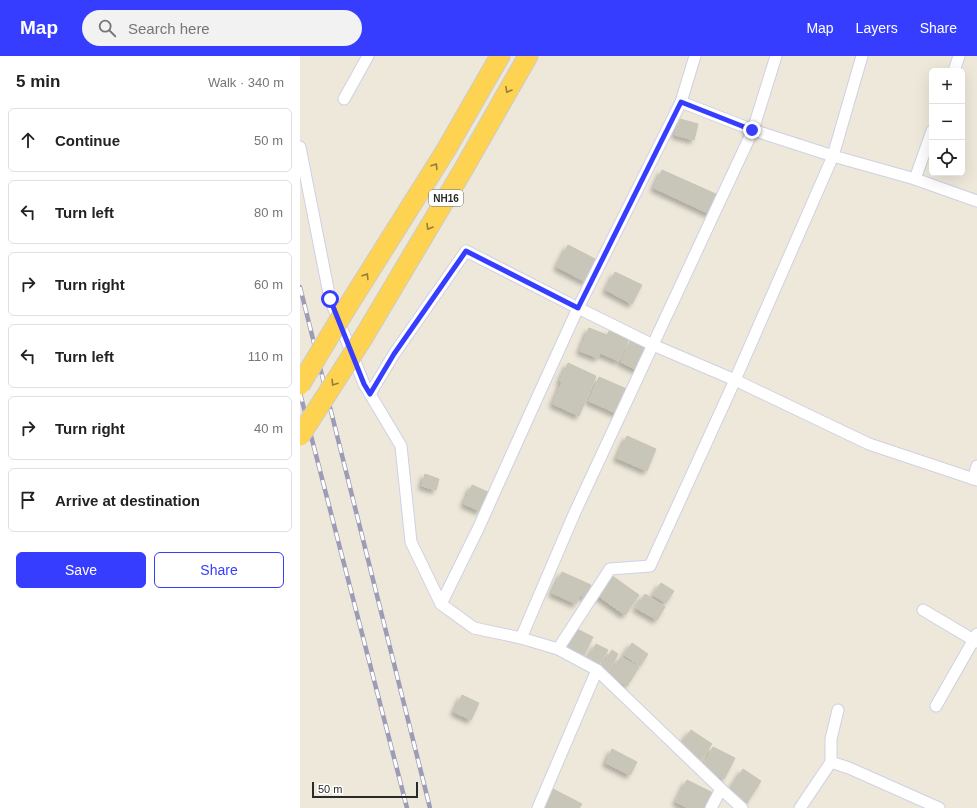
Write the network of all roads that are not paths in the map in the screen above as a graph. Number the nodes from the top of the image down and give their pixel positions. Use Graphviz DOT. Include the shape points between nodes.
graph roads {
  1 [pos="368,56"];
  2 [pos="500,56"];
  3 [pos="528,56"];
  4 [pos="695,56"];
  5 [pos="776,56"];
  6 [pos="862,56"];
  7 [pos="960,56"];
  8 [pos="955,68"];
  9 [pos="344,99"];
  10 [pos="681,102"];
  11 [pos="752,130"];
  12 [pos="929,139"];
  13 [pos="300,147"];
  14 [pos="833,156"];
  15 [pos="915,179"];
  16 [pos="977,201"];
  17 [pos="578,308"];
  18 [pos="653,345"];
  19 [pos="735,380"];
  20 [pos="300,385"];
  21 [pos="370,394"];
  22 [pos="300,436"];
  23 [pos="977,466"];
  24 [pos="975,480"];
  25 [pos="441,604"];
  26 [pos="923,610"];
  27 [pos="521,638"];
  28 [pos="976,639"];
  29 [pos="558,649"];
  30 [pos="597,670"];
  31 [pos="936,706"];
  32 [pos="838,710"];
  33 [pos="831,762"];
  34 [pos="721,789"];
  35 [pos="538,808"];
  36 [pos="711,808"];
  37 [pos="742,808"];
  38 [pos="800,808"];
  39 [pos="940,808"];
  1 -- 9 [label="street"];
  20 -- 2 [label="highway, NH16, one-way, bridge" via="446,150"];
  3 -- 22 [label="highway, NH16, one-way, bridge" via="363,338"];
  4 -- 10 [label="street"];
  5 -- 11 [label="street"];
  6 -- 14 [label="street"];
  7 -- 8 [label="street"];
  10 -- 11 [label="street"];
  10 -- 17 [label="street"];
  11 -- 14 [label="street"];
  11 -- 18 [label="street"];
  12 -- 15 [label="street"];
  13 -- 21 [label="street" via="330,299"];
  14 -- 15 [label="street"];
  14 -- 19 [label="street"];
  15 -- 16 [label="street"];
  17 -- 18 [label="street"];
  17 -- 21 [label="street" via="466,251 394,354"];
  17 -- 25 [label="street" via="478,530"];
  18 -- 19 [label="street"];
  18 -- 27 [label="street" via="575,512"];
  19 -- 24 [label="street" via="869,444"];
  19 -- 29 [label="street" via="650,566 610,569"];
  21 -- 25 [label="street" via="401,446 411,542"];
  23 -- 24 [label="street"];
  25 -- 27 [label="street" via="474,628"];
  26 -- 28 [label="street"];
  27 -- 29 [label="street"];
  28 -- 31 [label="street"];
  29 -- 30 [label="street"];
  30 -- 34 [label="street"];
  30 -- 35 [label="street"];
  32 -- 33 [label="street" via="832,739"];
  33 -- 38 [label="street"];
  33 -- 39 [label="street"];
  34 -- 36 [label="street"];
  34 -- 37 [label="street"];
}
